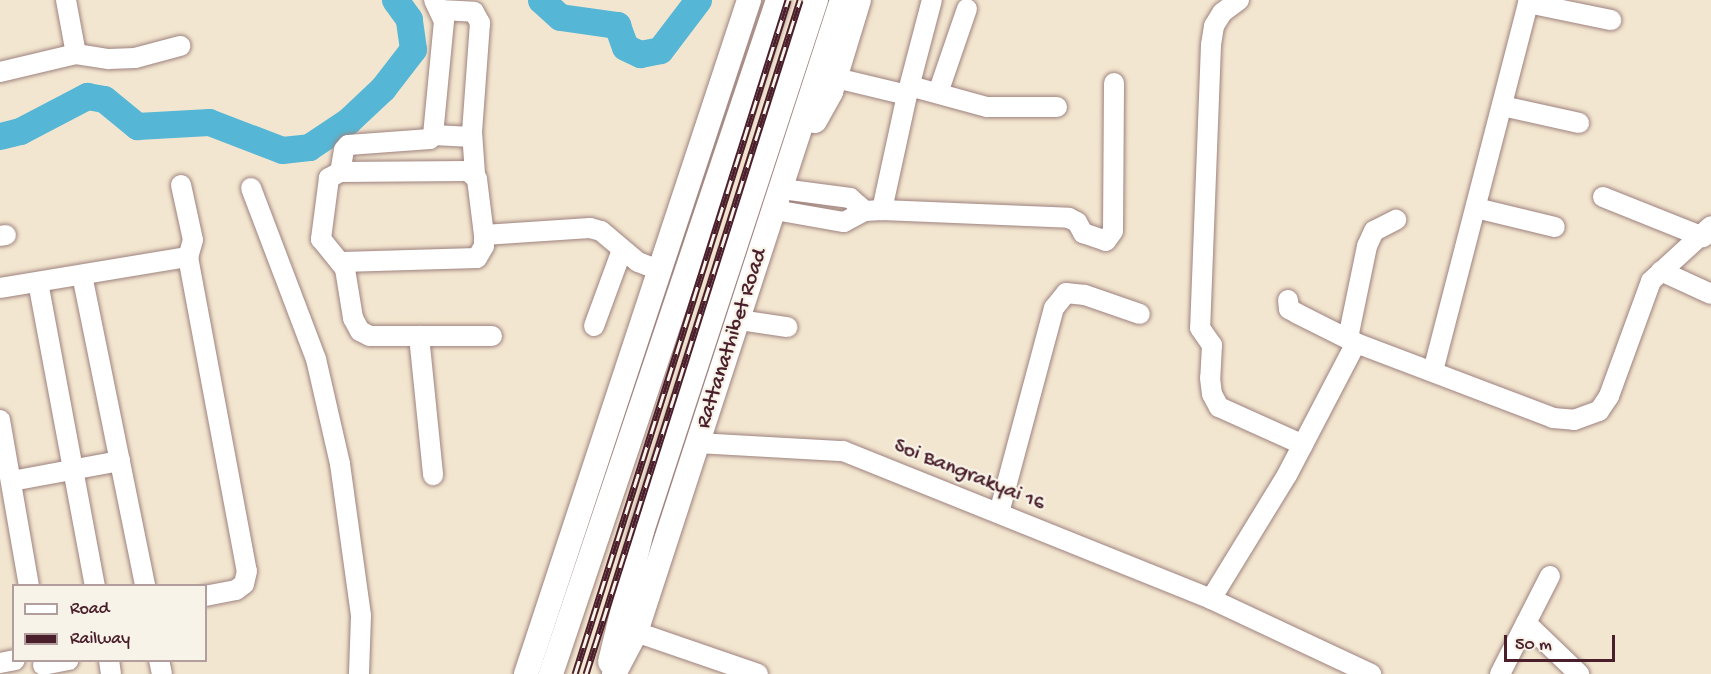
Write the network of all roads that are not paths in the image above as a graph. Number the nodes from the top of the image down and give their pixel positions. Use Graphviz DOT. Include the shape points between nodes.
graph roads {
  1 [pos="66,0"];
  2 [pos="732,0"];
  3 [pos="749,0"];
  4 [pos="778,0"];
  5 [pos="816,0"];
  6 [pos="842,0"];
  7 [pos="859,0"];
  8 [pos="932,0"];
  9 [pos="1239,0"];
  10 [pos="1529,1"];
  11 [pos="437,5"];
  12 [pos="967,9"];
  13 [pos="1611,20"];
  14 [pos="180,46"];
  15 [pos="76,54"];
  16 [pos="0,72"];
  17 [pos="836,78"];
  18 [pos="1114,83"];
  19 [pos="909,91"];
  20 [pos="938,93"];
  21 [pos="1502,106"];
  22 [pos="1057,107"];
  23 [pos="1578,123"];
  24 [pos="433,135"];
  25 [pos="472,137"];
  26 [pos="701,149"];
  27 [pos="340,172"];
  28 [pos="474,174"];
  29 [pos="181,185"];
  30 [pos="251,188"];
  31 [pos="781,192"];
  32 [pos="1603,197"];
  33 [pos="1476,208"];
  34 [pos="874,210"];
  35 [pos="1396,220"];
  36 [pos="1556,227"];
  37 [pos="1707,232"];
  38 [pos="484,236"];
  39 [pos="622,250"];
  40 [pos="188,257"];
  41 [pos="342,262"];
  42 [pos="659,270"];
  43 [pos="1661,272"];
  44 [pos="82,274"];
  45 [pos="38,282"];
  46 [pos="0,288"];
  47 [pos="1711,294"];
  48 [pos="1288,300"];
  49 [pos="1140,314"];
  50 [pos="740,320"];
  51 [pos="594,326"];
  52 [pos="787,327"];
  53 [pos="419,336"];
  54 [pos="492,336"];
  55 [pos="1352,340"];
  56 [pos="1433,371"];
  57 [pos="0,420"];
  58 [pos="698,443"];
  59 [pos="1303,445"];
  60 [pos="120,461"];
  61 [pos="73,470"];
  62 [pos="7,475"];
  63 [pos="433,475"];
  64 [pos="999,513"];
  65 [pos="1550,576"];
  66 [pos="29,584"];
  67 [pos="95,584"];
  68 [pos="145,584"];
  69 [pos="207,596"];
  70 [pos="1211,599"];
  71 [pos="1526,623"];
  72 [pos="636,632"];
  73 [pos="62,662"];
  74 [pos="43,667"];
  75 [pos="359,674"];
  76 [pos="526,674"];
  77 [pos="551,674"];
  78 [pos="607,674"];
  79 [pos="614,674"];
  80 [pos="758,674"];
  81 [pos="1371,674"];
  82 [pos="1500,674"];
  83 [pos="1579,674"];
  1 -- 15 [label="street"];
  2 -- 26 [label="main road" via="714,58"];
  3 -- 26 [label="main road"];
  4 -- 77 [label="main road"];
  5 -- 78 [label="main road, Rattanathibet Road" via="642,531"];
  6 -- 31 [label="main road, Rattanathibet Road"];
  7 -- 17 [label="main road"];
  8 -- 19 [label="street"];
  9 -- 59 [label="street" via="1222,13 1214,26 1211,45 1200,327 1212,345 1210,378 1219,406"];
  10 -- 13 [label="street"];
  10 -- 21 [label="street"];
  11 -- 24 [label="street" via="444,21"];
  11 -- 25 [label="street" via="478,15"];
  12 -- 20 [label="street"];
  14 -- 15 [label="street" via="109,59"];
  15 -- 16 [label="street"];
  17 -- 19 [label="street"];
  17 -- 31 [label="main road"];
  18 -- 34 [label="street" via="1113,231 1106,240 1083,233 1069,218"];
  19 -- 20 [label="street"];
  19 -- 34 [label="street"];
  20 -- 22 [label="street" via="987,107"];
  21 -- 23 [label="street"];
  21 -- 33 [label="street"];
  24 -- 25 [label="street"];
  24 -- 27 [label="street" via="430,139 348,145"];
  25 -- 28 [label="street"];
  26 -- 42 [label="main road"];
  27 -- 28 [label="street"];
  27 -- 41 [label="street" via="329,178 321,239"];
  28 -- 38 [label="street"];
  29 -- 40 [label="street" via="193,240"];
  30 -- 75 [label="street" via="316,359 338,453 361,616"];
  31 -- 34 [label="street" via="850,198"];
  31 -- 50 [label="main road, Rattanathibet Road"];
  32 -- 37 [label="street"];
  33 -- 36 [label="street"];
  33 -- 56 [label="street"];
  35 -- 55 [label="street" via="1374,231 1367,246"];
  37 -- 43 [label="street"];
  38 -- 39 [label="street" via="590,228 601,231"];
  38 -- 41 [label="street" via="484,246 477,258"];
  39 -- 42 [label="street"];
  39 -- 51 [label="street"];
  40 -- 44 [label="street"];
  40 -- 69 [label="street" via="247,571 244,584 236,590"];
  41 -- 53 [label="street" via="353,318 363,334"];
  42 -- 76 [label="main road"];
  43 -- 47 [label="street"];
  43 -- 56 [label="street" via="1641,303 1609,396 1599,411 1574,420 1553,418"];
  44 -- 45 [label="street"];
  44 -- 60 [label="street"];
  45 -- 46 [label="street"];
  45 -- 61 [label="street"];
  48 -- 55 [label="street" via="1289,309"];
  49 -- 64 [label="street" via="1066,293 1054,308"];
  50 -- 52 [label="street"];
  50 -- 58 [label="main road, Rattanathibet Road"];
  53 -- 54 [label="street"];
  53 -- 63 [label="street"];
  55 -- 56 [label="street"];
  55 -- 59 [label="street"];
  57 -- 62 [label="street"];
  58 -- 64 [label="street, Soi Bangrakyai 16" via="843,451"];
  58 -- 72 [label="main road, Rattanathibet Road"];
  59 -- 70 [label="street" via="1219,592"];
  60 -- 61 [label="street"];
  60 -- 68 [label="street"];
  61 -- 62 [label="street"];
  61 -- 67 [label="street"];
  62 -- 66 [label="street"];
  64 -- 70 [label="street, Soi Bangrakyai 16"];
  65 -- 71 [label="street"];
  70 -- 81 [label="street, Soi Bangrakyai 16"];
  71 -- 82 [label="street"];
  71 -- 83 [label="street"];
  72 -- 79 [label="main road, Rattanathibet Road"];
  72 -- 80 [label="street"];
  73 -- 74 [label="street"];
}
